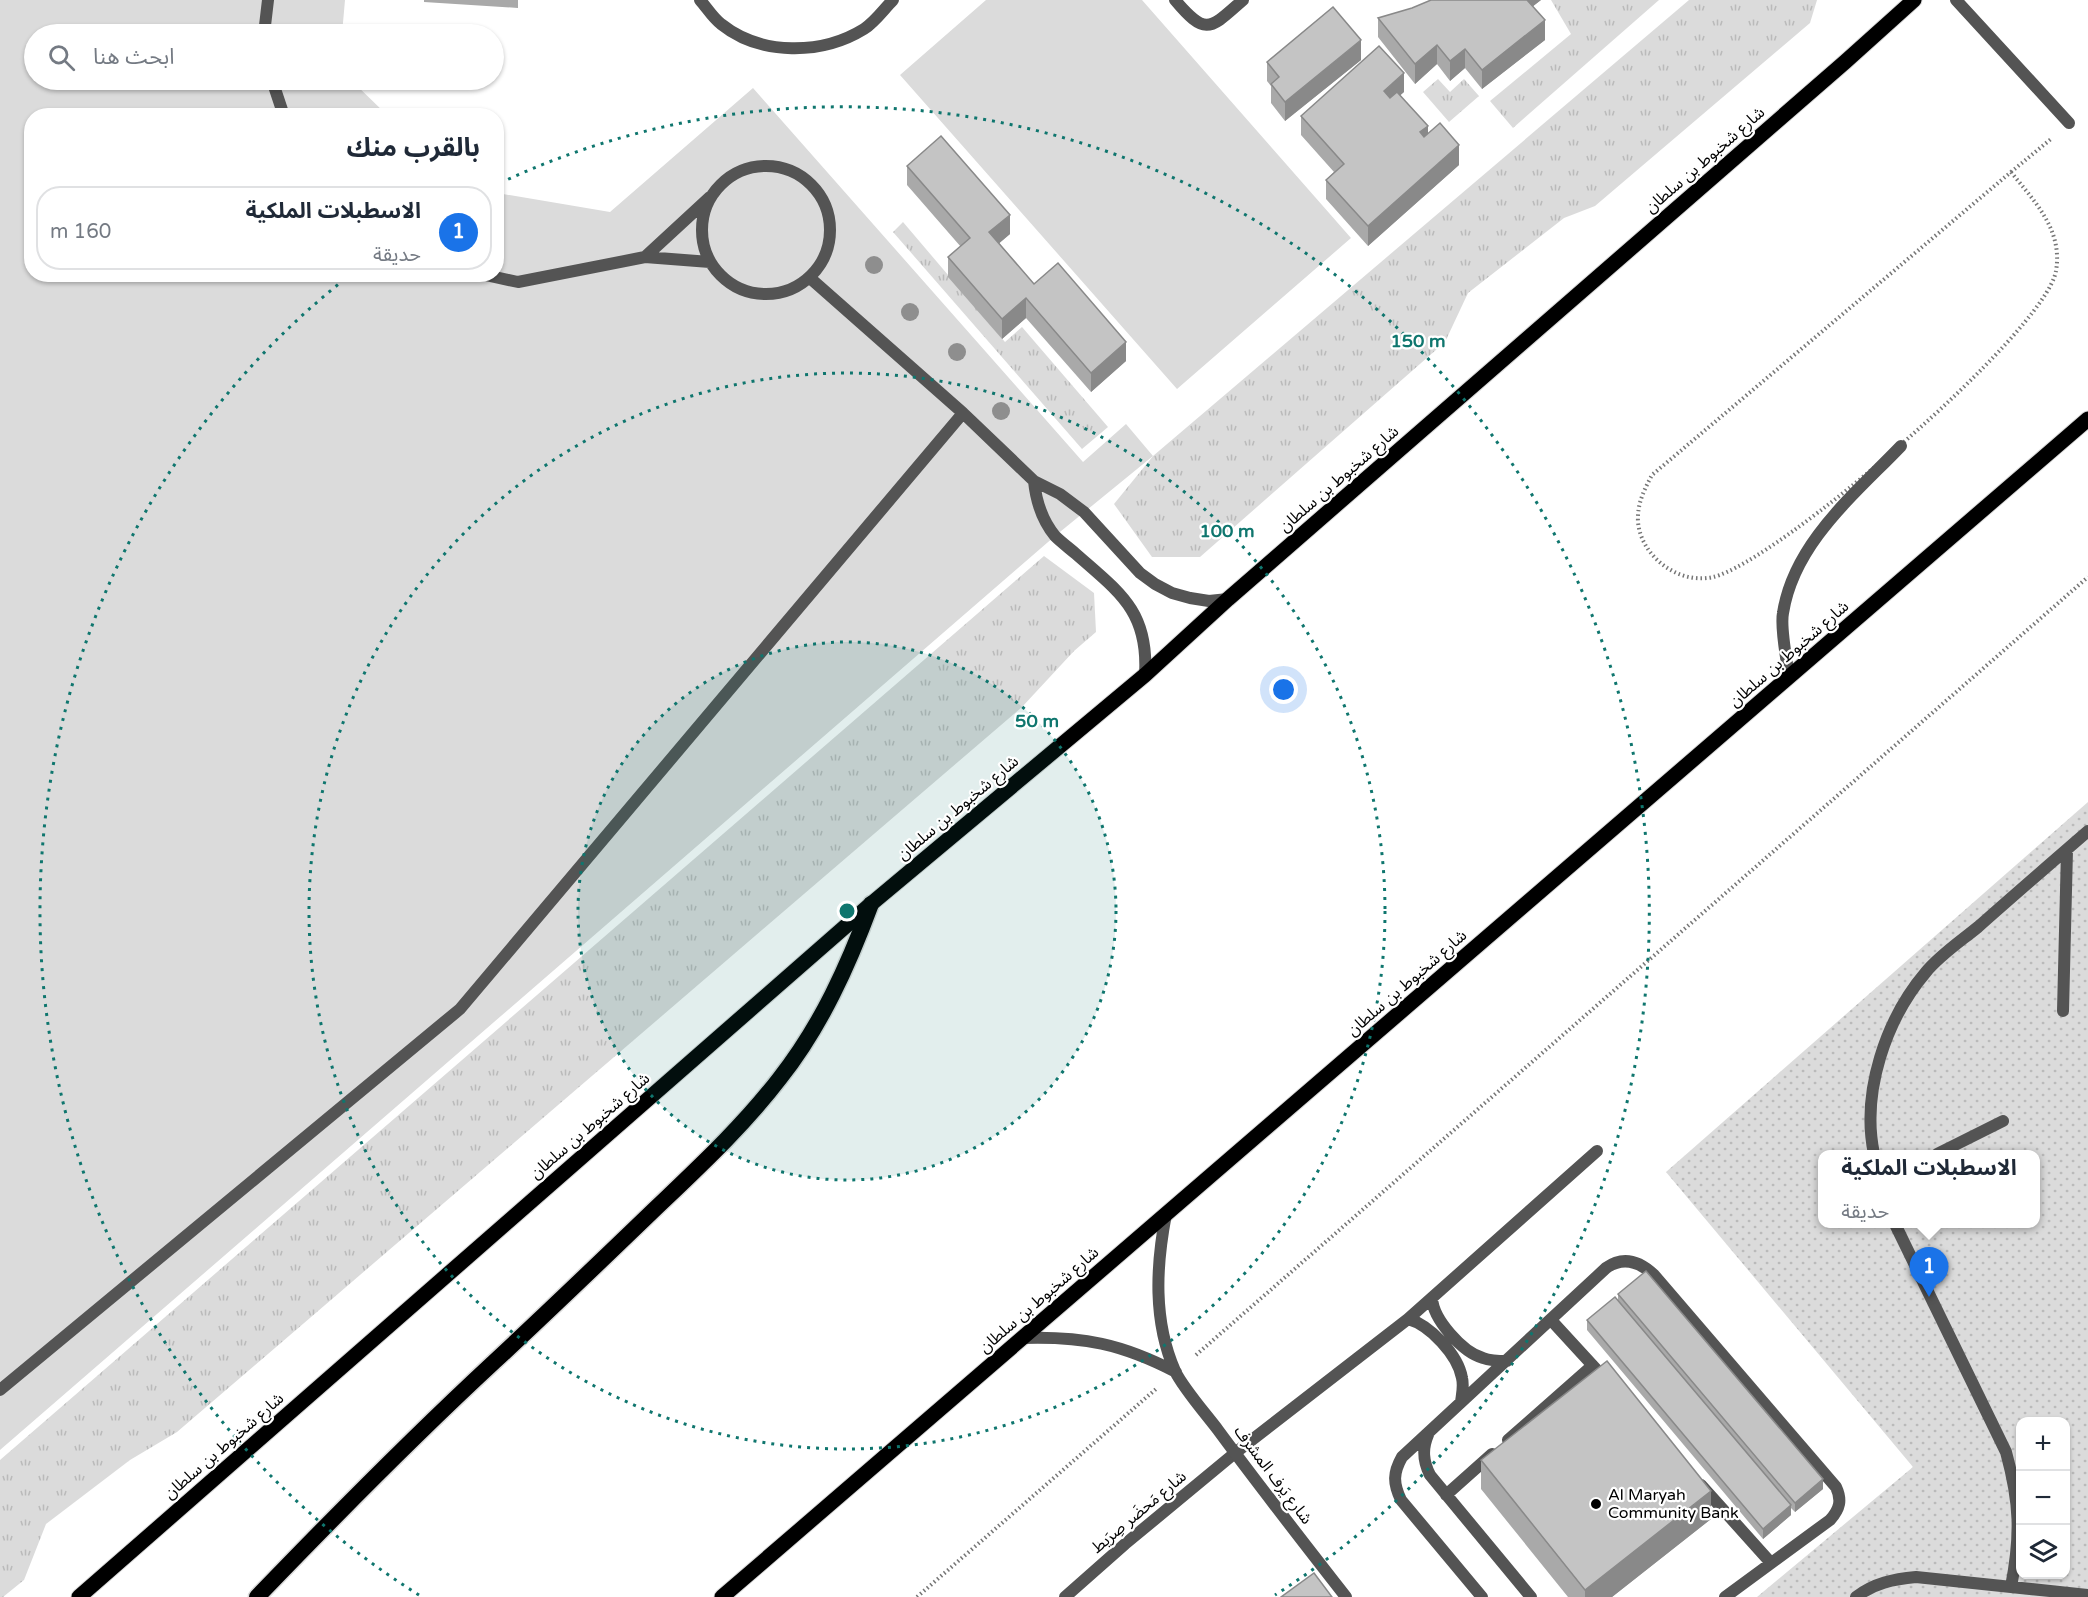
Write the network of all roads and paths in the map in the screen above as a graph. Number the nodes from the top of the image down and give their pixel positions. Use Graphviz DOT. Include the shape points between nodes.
graph roads {
  1 [pos="268,0"];
  2 [pos="700,0"];
  3 [pos="893,0"];
  4 [pos="1175,0"];
  5 [pos="1243,0"];
  6 [pos="1914,0"];
  7 [pos="1956,0"];
  8 [pos="265,24"];
  9 [pos="275,90"];
  10 [pos="281,108"];
  11 [pos="2069,123"];
  12 [pos="712,194"];
  13 [pos="645,257"];
  14 [pos="710,262"];
  15 [pos="810,278"];
  16 [pos="504,279"];
  17 [pos="963,413"];
  18 [pos="2088,419"];
  19 [pos="1901,446"];
  20 [pos="1034,481"];
  21 [pos="2088,577"];
  22 [pos="1228,599"];
  23 [pos="1145,675"];
  24 [pos="1789,677"];
  25 [pos="2088,831"];
  26 [pos="2067,850"];
  27 [pos="871,904"];
  28 [pos="2063,1011"];
  29 [pos="2003,1121"];
  30 [pos="1874,1150"];
  31 [pos="1947,1150"];
  32 [pos="1597,1152"];
  33 [pos="1166,1214"];
  34 [pos="1897,1228"];
  35 [pos="1432,1298"];
  36 [pos="1408,1319"];
  37 [pos="1551,1320"];
  38 [pos="1022,1338"];
  39 [pos="1507,1360"];
  40 [pos="1592,1366"];
  41 [pos="1176,1372"];
  42 [pos="0,1390"];
  43 [pos="1616,1392"];
  44 [pos="1461,1402"];
  45 [pos="1430,1431"];
  46 [pos="1235,1454"];
  47 [pos="1694,1477"];
  48 [pos="1446,1495"];
  49 [pos="1771,1563"];
  50 [pos="2011,1587"];
  51 [pos="2088,1595"];
  52 [pos="79,1597"];
  53 [pos="257,1597"];
  54 [pos="722,1597"];
  55 [pos="916,1597"];
  56 [pos="1065,1597"];
  57 [pos="1346,1597"];
  58 [pos="1482,1597"];
  59 [pos="1531,1597"];
  60 [pos="1725,1597"];
  61 [pos="1856,1597"];
  1 -- 8 [label="street"];
  2 -- 3 [label="street" via="721,24 748,39 777,47 808,48 838,42 866,28"];
  4 -- 5 [label="street" via="1191,19 1204,25 1218,22"];
  6 -- 22 [label="main road, شارع شخبوط بن سلطان"];
  7 -- 11 [label="street"];
  9 -- 10 [label="street"];
  12 -- 13 [label="street"];
  12 -- 14 [label="street" via="703,218 703,240"];
  12 -- 15 [label="street" via="740,171 760,166 797,173 815,187 827,208 831,232 825,258"];
  13 -- 14 [label="street"];
  13 -- 16 [label="street" via="518,282"];
  14 -- 15 [label="street" via="731,284 753,293 789,290"];
  15 -- 17 [label="street"];
  17 -- 20 [label="street"];
  17 -- 42 [label="street" via="460,1009"];
  18 -- 24 [label="main road, شارع شخبوط بن سلطان"];
  19 -- 19 [label="path" via="1976,375 2049,290 2056,272 2054,232 2011,172 1652,475 1640,497 1638,522 1646,546 1662,566 1685,577 1711,578 1735,570 1820,511"];
  19 -- 24 [label="street" via="1806,550 1782,614"];
  20 -- 22 [label="street" via="1073,503 1155,585 1190,598"];
  20 -- 23 [label="street" via="1040,510 1055,536 1120,593 1131,608 1144,640"];
  21 -- 41 [label="path"];
  22 -- 23 [label="main road, شارع شخبوط بن سلطان"];
  23 -- 27 [label="main road, شارع شخبوط بن سلطان"];
  24 -- 33 [label="main road, شارع شخبوط بن سلطان"];
  25 -- 26 [label="street"];
  26 -- 28 [label="street"];
  26 -- 30 [label="street" via="1927,970 1905,1001 1876,1071 1871,1109"];
  27 -- 52 [label="main road, شارع شخبوط بن سلطان"];
  27 -- 53 [label="highway" via="833,994 781,1077 750,1114 355,1496"];
  29 -- 31 [label="street"];
  32 -- 35 [label="street, شارع مَحضَر صِرَيط"];
  33 -- 38 [label="main road, شارع شخبوط بن سلطان"];
  33 -- 41 [label="street, شارع يَرف المشرف" via="1157,1278 1166,1341"];
  34 -- 50 [label="street" via="2006,1452 2019,1519"];
  35 -- 36 [label="street, شارع مَحضَر صِرَيط"];
  35 -- 39 [label="street" via="1435,1314 1443,1326 1470,1352 1481,1358"];
  36 -- 44 [label="street" via="1425,1325 1458,1365 1462,1377"];
  36 -- 46 [label="street, شارع مَحضَر صِرَيط"];
  37 -- 39 [label="street"];
  37 -- 40 [label="street"];
  37 -- 49 [label="street" via="1614,1262 1635,1262 1654,1275 1840,1496 1830,1520"];
  38 -- 41 [label="street, شارع يَرف المشرف" via="1054,1337 1118,1346"];
  38 -- 54 [label="main road, شارع شخبوط بن سلطان"];
  39 -- 44 [label="street"];
  40 -- 43 [label="street"];
  40 -- 48 [label="street"];
  41 -- 46 [label="street, شارع يَرف المشرف"];
  41 -- 55 [label="path"];
  44 -- 45 [label="street"];
  45 -- 48 [label="street" via="1423,1454 1425,1465"];
  45 -- 58 [label="street" via="1402,1457 1395,1469 1396,1488 1415,1518"];
  46 -- 56 [label="street, شارع مَحضَر صِرَيط"];
  46 -- 57 [label="street, شارع يَرف المشرف"];
  47 -- 49 [label="street"];
  48 -- 59 [label="street"];
  49 -- 60 [label="street"];
  50 -- 51 [label="street"];
  50 -- 61 [label="street" via="1916,1577 1876,1584"];
}
